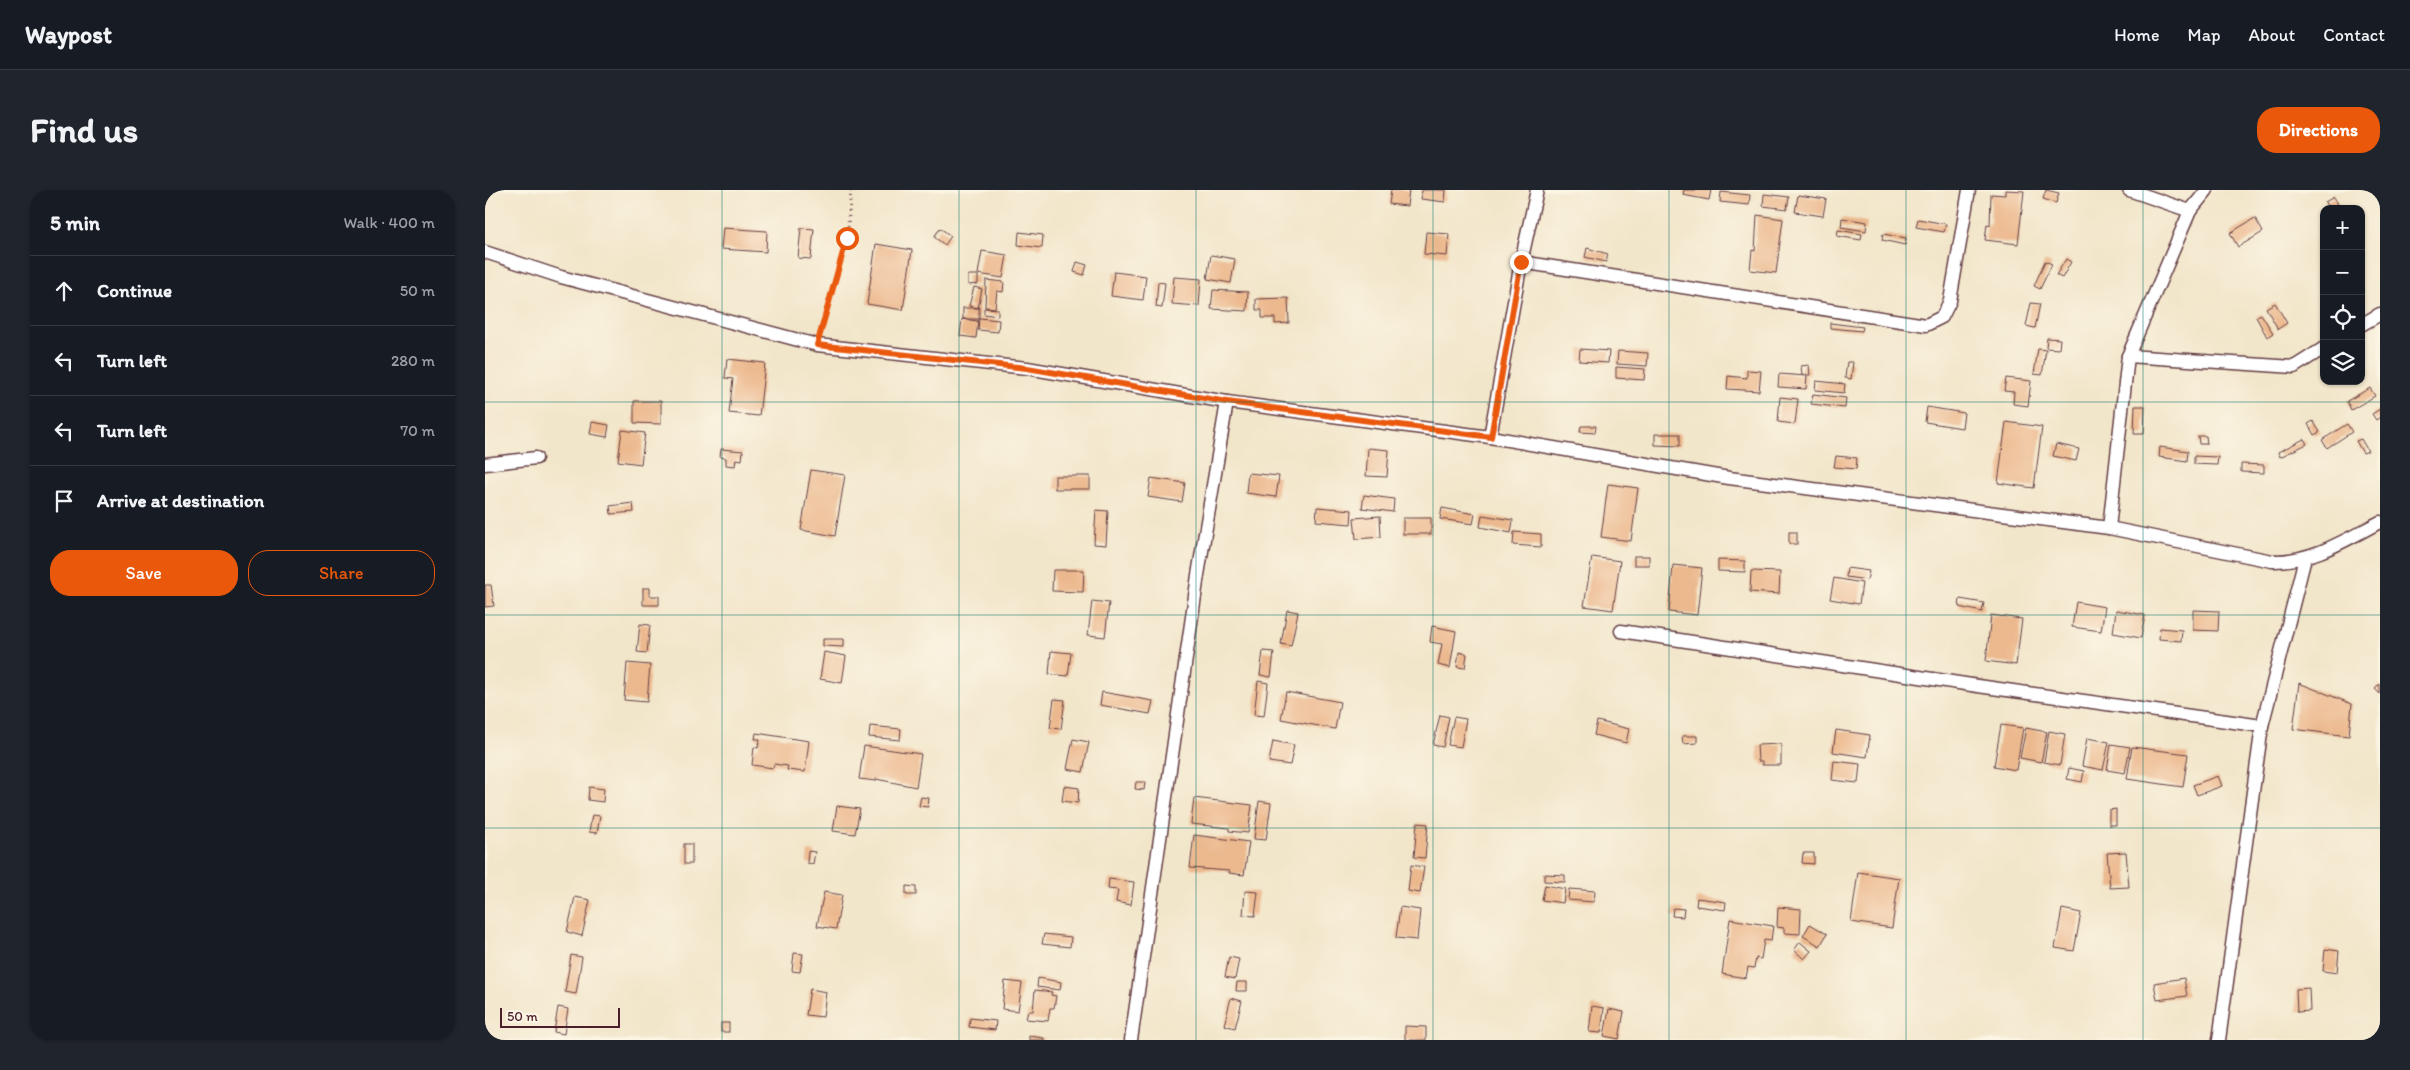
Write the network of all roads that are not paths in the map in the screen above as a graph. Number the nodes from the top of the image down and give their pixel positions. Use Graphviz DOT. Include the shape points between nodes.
graph roads {
  1 [pos="1537,190"];
  2 [pos="1969,190"];
  3 [pos="2129,190"];
  4 [pos="2207,190"];
  5 [pos="2190,211"];
  6 [pos="485,252"];
  7 [pos="1521,262"];
  8 [pos="2380,314"];
  9 [pos="2365,323"];
  10 [pos="2320,351"];
  11 [pos="2129,356"];
  12 [pos="1227,402"];
  13 [pos="1491,437"];
  14 [pos="535,458"];
  15 [pos="485,464"];
  16 [pos="2380,522"];
  17 [pos="2109,528"];
  18 [pos="2305,558"];
  19 [pos="1621,631"];
  20 [pos="2262,726"];
  21 [pos="1131,1040"];
  22 [pos="2219,1040"];
  1 -- 7 [label="street"];
  2 -- 7 [label="street" via="1950,301 1942,317 1926,325"];
  3 -- 5 [label="street"];
  4 -- 5 [label="street"];
  5 -- 11 [label="street"];
  6 -- 12 [label="street" via="561,277 817,345 1027,368"];
  7 -- 13 [label="street"];
  8 -- 9 [label="street"];
  10 -- 11 [label="street" via="2294,367"];
  11 -- 17 [label="street"];
  12 -- 13 [label="street"];
  12 -- 21 [label="street"];
  13 -- 17 [label="street" via="1729,478"];
  14 -- 15 [label="street"];
  16 -- 18 [label="street"];
  17 -- 18 [label="street" via="2261,560"];
  18 -- 20 [label="street"];
  19 -- 20 [label="street"];
  20 -- 22 [label="street"];
}
